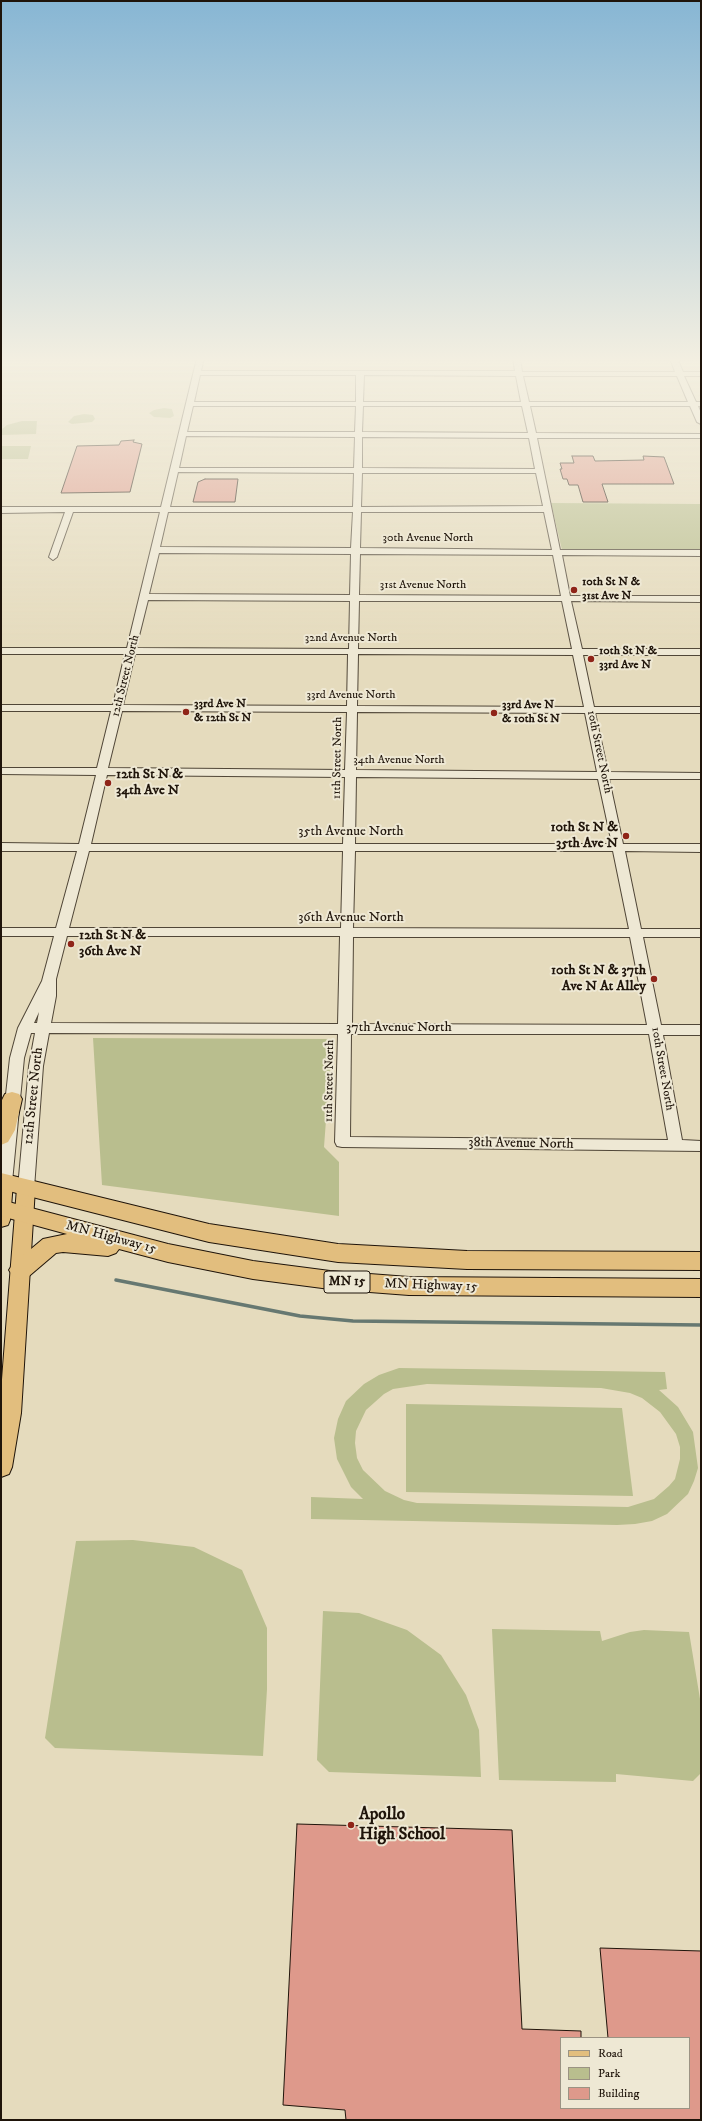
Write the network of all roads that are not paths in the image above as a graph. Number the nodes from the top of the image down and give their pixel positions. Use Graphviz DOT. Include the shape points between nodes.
graph roads {
  1 [pos="178,457"];
  2 [pos="358,457"];
  3 [pos="537,457"];
  4 [pos="175,470"];
  5 [pos="358,470"];
  6 [pos="540,471"];
  7 [pos="129,501"];
  8 [pos="70,509"];
  9 [pos="548,509"];
  10 [pos="1,510"];
  11 [pos="127,510"];
  12 [pos="165,510"];
  13 [pos="357,510"];
  14 [pos="156,550"];
  15 [pos="356,551"];
  16 [pos="557,552"];
  17 [pos="701,553"];
  18 [pos="53,556"];
  19 [pos="144,597"];
  20 [pos="355,598"];
  21 [pos="567,599"];
  22 [pos="701,599"];
  23 [pos="1,651"];
  24 [pos="132,651"];
  25 [pos="354,652"];
  26 [pos="578,652"];
  27 [pos="701,652"];
  28 [pos="1,708"];
  29 [pos="118,708"];
  30 [pos="352,709"];
  31 [pos="590,710"];
  32 [pos="701,710"];
  33 [pos="1,772"];
  34 [pos="102,772"];
  35 [pos="350,774"];
  36 [pos="604,776"];
  37 [pos="701,776"];
  38 [pos="1,847"];
  39 [pos="84,847"];
  40 [pos="349,847"];
  41 [pos="618,848"];
  42 [pos="701,848"];
  43 [pos="1,932"];
  44 [pos="61,932"];
  45 [pos="346,933"];
  46 [pos="636,933"];
  47 [pos="701,933"];
  48 [pos="49,978"];
  49 [pos="25,1028"];
  50 [pos="42,1028"];
  51 [pos="344,1028"];
  52 [pos="655,1030"];
  53 [pos="701,1030"];
  54 [pos="12,1099"];
  55 [pos="1,1137"];
  56 [pos="342,1142"];
  57 [pos="676,1146"];
  58 [pos="701,1146"];
  59 [pos="2,1182"];
  60 [pos="26,1188"];
  61 [pos="1,1212"];
  62 [pos="25,1215"];
  63 [pos="168,1253"];
  64 [pos="701,1261"];
  65 [pos="21,1270"];
  66 [pos="701,1288"];
  67 [pos="1,1467"];
  1 -- 4 [label="street, 12th Street North"];
  2 -- 5 [label="street, 11th Street North"];
  3 -- 6 [label="street, 10th Street North"];
  4 -- 5 [label="street"];
  4 -- 12 [label="street, 12th Street North"];
  5 -- 6 [label="street"];
  5 -- 13 [label="street, 11th Street North"];
  6 -- 9 [label="street, 10th Street North"];
  7 -- 11 [label="street"];
  8 -- 10 [label="street"];
  8 -- 11 [label="street"];
  8 -- 18 [label="street"];
  9 -- 13 [label="street"];
  9 -- 16 [label="street, 10th Street North"];
  11 -- 12 [label="street"];
  12 -- 13 [label="street"];
  12 -- 14 [label="street, 12th Street North"];
  13 -- 15 [label="street, 11th Street North"];
  14 -- 15 [label="street, 30th Avenue North"];
  14 -- 19 [label="street, 12th Street North"];
  15 -- 16 [label="street, 30th Avenue North"];
  15 -- 20 [label="street, 11th Street North"];
  16 -- 17 [label="street, 30th Avenue North"];
  16 -- 21 [label="street, 10th Street North"];
  19 -- 20 [label="street, 31st Avenue North"];
  19 -- 24 [label="street, 12th Street North"];
  20 -- 21 [label="street, 31st Avenue North"];
  20 -- 25 [label="street, 11th Street North"];
  21 -- 22 [label="street, 31st Avenue North"];
  21 -- 26 [label="street, 10th Street North"];
  23 -- 24 [label="street, 32nd Avenue North"];
  24 -- 25 [label="street, 32nd Avenue North"];
  24 -- 29 [label="street, 12th Street North"];
  25 -- 26 [label="street, 32nd Avenue North"];
  25 -- 30 [label="street, 11th Street North"];
  26 -- 27 [label="street, 32nd Avenue North"];
  26 -- 31 [label="street, 10th Street North"];
  28 -- 29 [label="street, 33rd Avenue North"];
  29 -- 30 [label="street, 33rd Avenue North"];
  29 -- 34 [label="street, 12th Street North"];
  30 -- 31 [label="street, 33rd Avenue North"];
  30 -- 35 [label="street, 11th Street North"];
  31 -- 32 [label="street, 33rd Avenue North"];
  31 -- 36 [label="street, 10th Street North"];
  33 -- 34 [label="street, 34th Avenue North"];
  34 -- 35 [label="street, 34th Avenue North"];
  34 -- 39 [label="street, 12th Street North"];
  35 -- 36 [label="street, 34th Avenue North"];
  35 -- 40 [label="street, 11th Street North"];
  36 -- 37 [label="street, 34th Avenue North"];
  36 -- 41 [label="street, 10th Street North"];
  38 -- 39 [label="street, 35th Avenue North"];
  39 -- 40 [label="street, 35th Avenue North"];
  39 -- 44 [label="street, 12th Street North"];
  40 -- 41 [label="street, 35th Avenue North"];
  40 -- 45 [label="street, 11th Street North"];
  41 -- 42 [label="street, 35th Avenue North"];
  41 -- 46 [label="street, 10th Street North"];
  43 -- 44 [label="street, 36th Avenue North"];
  44 -- 45 [label="street, 36th Avenue North"];
  44 -- 48 [label="street, 12th Street North"];
  45 -- 46 [label="street, 36th Avenue North"];
  45 -- 51 [label="street, 11th Street North"];
  46 -- 47 [label="street, 36th Avenue North"];
  46 -- 52 [label="street, 10th Street North"];
  48 -- 49 [label="street, 12th Street North"];
  48 -- 50 [label="street, 12th Street North"];
  49 -- 50 [label="street, 37th Avenue North"];
  49 -- 54 [label="street, 12th Street North" via="17,1058"];
  50 -- 51 [label="street, 37th Avenue North"];
  50 -- 60 [label="street, 12th Street North" via="36,1066"];
  51 -- 52 [label="street, 37th Avenue North"];
  51 -- 56 [label="street, 11th Street North"];
  52 -- 53 [label="street, 37th Avenue North"];
  52 -- 57 [label="street, 10th Street North"];
  54 -- 55 [label="highway"];
  54 -- 59 [label="street, 12th Street North"];
  56 -- 57 [label="street, 38th Avenue North"];
  57 -- 58 [label="street, 38th Avenue North"];
  59 -- 60 [label="highway, MN Highway 15 / MN 15"];
  59 -- 61 [label="main road"];
  60 -- 62 [label="main road, 12th Street North"];
  60 -- 64 [label="highway, MN Highway 15 / MN 15" via="209,1233 338,1253 460,1259"];
  61 -- 62 [label="highway, MN Highway 15 / MN 15"];
  62 -- 63 [label="highway, MN Highway 15 / MN 15"];
  62 -- 65 [label="main road, 12th Street North"];
  63 -- 65 [label="highway" via="63,1243 44,1249"];
  63 -- 66 [label="highway, MN Highway 15 / MN 15" via="280,1274 366,1283 471,1287"];
  65 -- 67 [label="main road, 12th Street North" via="10,1413"];
}
